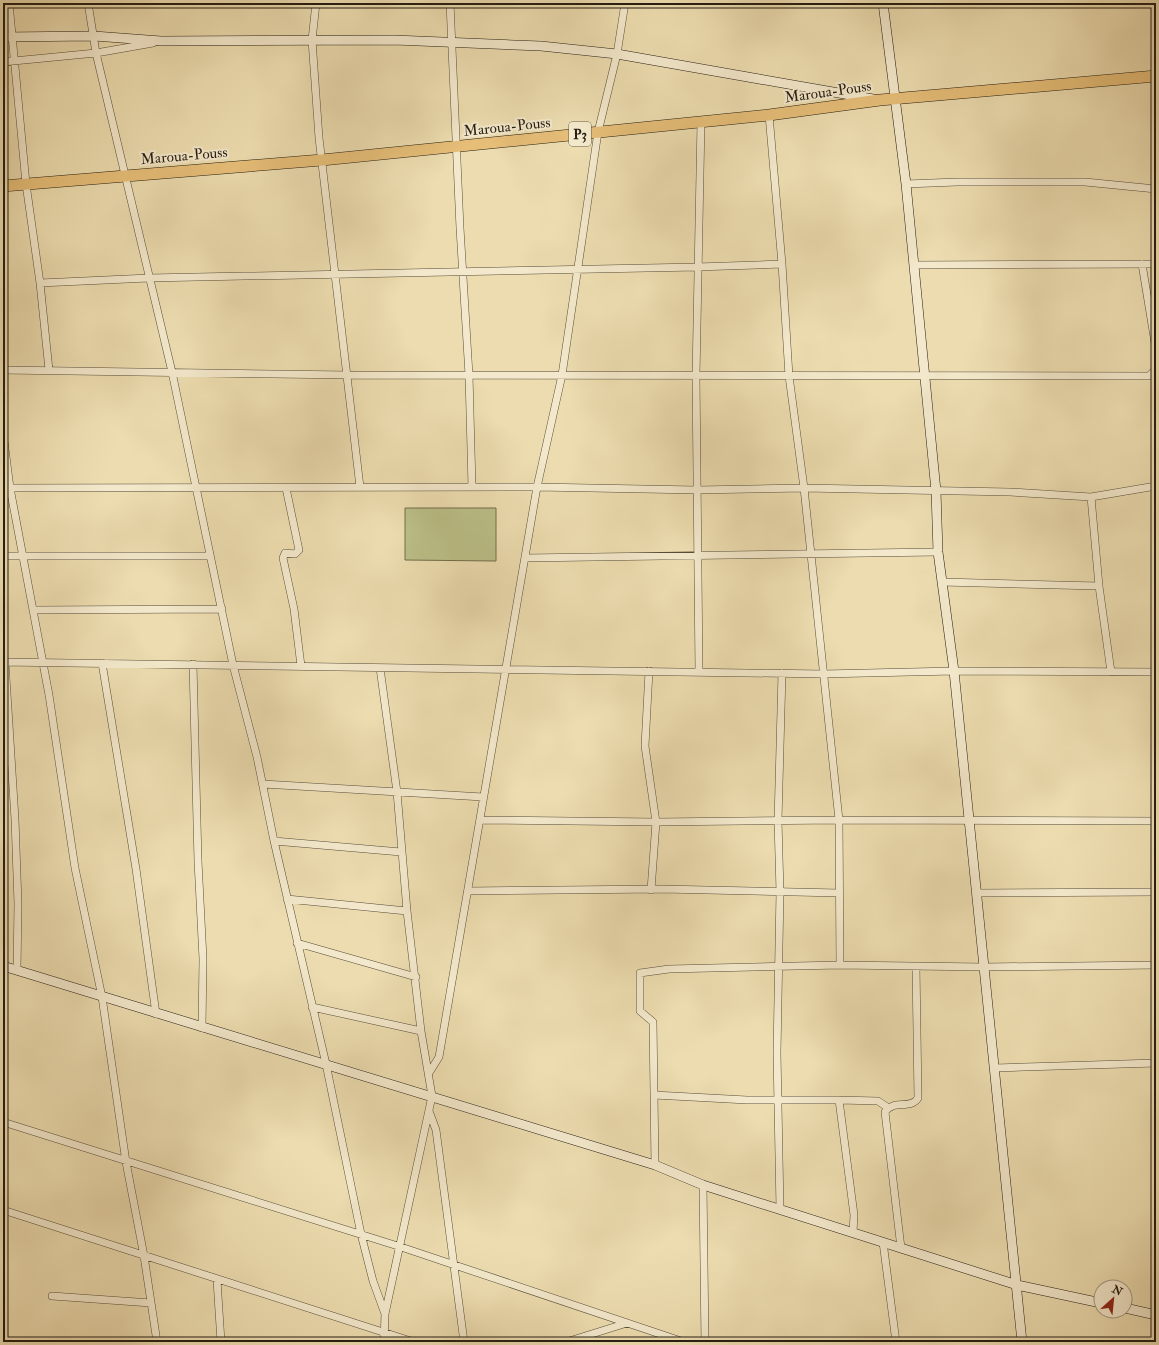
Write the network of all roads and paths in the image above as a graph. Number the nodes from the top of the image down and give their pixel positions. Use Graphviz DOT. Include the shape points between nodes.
graph roads {
  1 [pos="10,3"];
  2 [pos="88,3"];
  3 [pos="316,3"];
  4 [pos="450,3"];
  5 [pos="625,3"];
  6 [pos="883,3"];
  7 [pos="94,36"];
  8 [pos="3,37"];
  9 [pos="13,37"];
  10 [pos="312,40"];
  11 [pos="160,41"];
  12 [pos="452,43"];
  13 [pos="96,53"];
  14 [pos="617,54"];
  15 [pos="15,61"];
  16 [pos="3,62"];
  17 [pos="1156,76"];
  18 [pos="880,100"];
  19 [pos="895,100"];
  20 [pos="769,115"];
  21 [pos="701,122"];
  22 [pos="598,132"];
  23 [pos="456,147"];
  24 [pos="322,160"];
  25 [pos="125,176"];
  26 [pos="26,184"];
  27 [pos="906,184"];
  28 [pos="3,186"];
  29 [pos="1156,189"];
  30 [pos="782,264"];
  31 [pos="1142,264"];
  32 [pos="1156,264"];
  33 [pos="914,265"];
  34 [pos="696,267"];
  35 [pos="578,269"];
  36 [pos="462,271"];
  37 [pos="334,275"];
  38 [pos="150,278"];
  39 [pos="40,283"];
  40 [pos="1156,349"];
  41 [pos="1156,368"];
  42 [pos="3,370"];
  43 [pos="49,370"];
  44 [pos="172,372"];
  45 [pos="348,374"];
  46 [pos="469,375"];
  47 [pos="562,375"];
  48 [pos="924,375"];
  49 [pos="696,376"];
  50 [pos="789,376"];
  51 [pos="3,433"];
  52 [pos="1156,486"];
  53 [pos="197,487"];
  54 [pos="360,487"];
  55 [pos="472,487"];
  56 [pos="537,487"];
  57 [pos="7,488"];
  58 [pos="286,488"];
  59 [pos="804,488"];
  60 [pos="697,490"];
  61 [pos="936,491"];
  62 [pos="1091,496"];
  63 [pos="938,552"];
  64 [pos="811,554"];
  65 [pos="698,555"];
  66 [pos="3,556"];
  67 [pos="24,556"];
  68 [pos="210,556"];
  69 [pos="525,558"];
  70 [pos="942,582"];
  71 [pos="1099,586"];
  72 [pos="222,609"];
  73 [pos="34,610"];
  74 [pos="4,662"];
  75 [pos="42,662"];
  76 [pos="102,663"];
  77 [pos="193,664"];
  78 [pos="233,665"];
  79 [pos="301,666"];
  80 [pos="380,668"];
  81 [pos="506,670"];
  82 [pos="649,671"];
  83 [pos="699,671"];
  84 [pos="954,671"];
  85 [pos="1111,672"];
  86 [pos="1156,672"];
  87 [pos="782,673"];
  88 [pos="823,674"];
  89 [pos="263,784"];
  90 [pos="397,792"];
  91 [pos="484,797"];
  92 [pos="480,820"];
  93 [pos="839,820"];
  94 [pos="778,821"];
  95 [pos="1156,821"];
  96 [pos="656,822"];
  97 [pos="968,822"];
  98 [pos="274,841"];
  99 [pos="402,852"];
  100 [pos="652,890"];
  101 [pos="468,891"];
  102 [pos="780,892"];
  103 [pos="1156,892"];
  104 [pos="839,893"];
  105 [pos="977,893"];
  106 [pos="287,899"];
  107 [pos="407,911"];
  108 [pos="297,943"];
  109 [pos="840,965"];
  110 [pos="1156,965"];
  111 [pos="3,966"];
  112 [pos="778,966"];
  113 [pos="916,967"];
  114 [pos="984,967"];
  115 [pos="17,970"];
  116 [pos="416,977"];
  117 [pos="102,997"];
  118 [pos="312,1007"];
  119 [pos="156,1014"];
  120 [pos="202,1028"];
  121 [pos="421,1031"];
  122 [pos="1156,1063"];
  123 [pos="326,1064"];
  124 [pos="995,1068"];
  125 [pos="429,1073"];
  126 [pos="654,1095"];
  127 [pos="432,1096"];
  128 [pos="778,1100"];
  129 [pos="839,1100"];
  130 [pos="888,1107"];
  131 [pos="429,1111"];
  132 [pos="3,1122"];
  133 [pos="126,1162"];
  134 [pos="655,1165"];
  135 [pos="703,1185"];
  136 [pos="780,1209"];
  137 [pos="3,1210"];
  138 [pos="853,1232"];
  139 [pos="361,1234"];
  140 [pos="883,1242"];
  141 [pos="401,1247"];
  142 [pos="901,1248"];
  143 [pos="144,1256"];
  144 [pos="454,1264"];
  145 [pos="218,1280"];
  146 [pos="1017,1285"];
  147 [pos="52,1296"];
  148 [pos="1093,1301"];
  149 [pos="151,1304"];
  150 [pos="1133,1310"];
  151 [pos="386,1314"];
  152 [pos="1156,1315"];
  153 [pos="628,1323"];
  154 [pos="385,1334"];
  155 [pos="157,1342"];
  156 [pos="221,1342"];
  157 [pos="384,1342"];
  158 [pos="414,1342"];
  159 [pos="464,1342"];
  160 [pos="566,1342"];
  161 [pos="684,1342"];
  162 [pos="705,1342"];
  163 [pos="743,1342"];
  164 [pos="752,1342"];
  165 [pos="896,1342"];
  166 [pos="1022,1342"];
  1 -- 9 [label="street"];
  2 -- 7 [label="street"];
  3 -- 10 [label="street"];
  4 -- 12 [label="street"];
  5 -- 14 [label="street"];
  6 -- 19 [label="street"];
  7 -- 9 [label="street"];
  7 -- 11 [label="street"];
  7 -- 13 [label="street"];
  8 -- 9 [label="street"];
  9 -- 15 [label="street"];
  10 -- 11 [label="street"];
  10 -- 12 [label="street"];
  10 -- 24 [label="street"];
  11 -- 13 [label="street"];
  12 -- 14 [label="street" via="541,46"];
  12 -- 23 [label="street"];
  13 -- 15 [label="street"];
  13 -- 25 [label="street"];
  14 -- 18 [label="street"];
  14 -- 22 [label="street"];
  15 -- 16 [label="street"];
  15 -- 26 [label="street"];
  17 -- 19 [label="main road, Maroua-Pouss / P3"];
  18 -- 19 [label="main road, Maroua-Pouss / P3"];
  18 -- 20 [label="main road, Maroua-Pouss / P3"];
  19 -- 27 [label="street"];
  20 -- 21 [label="main road, Maroua-Pouss / P3"];
  20 -- 30 [label="street"];
  21 -- 22 [label="main road, Maroua-Pouss / P3"];
  21 -- 34 [label="street"];
  22 -- 23 [label="main road, Maroua-Pouss / P3"];
  22 -- 35 [label="street"];
  23 -- 24 [label="main road, Maroua-Pouss / P3"];
  23 -- 36 [label="street"];
  24 -- 25 [label="main road, Maroua-Pouss / P3"];
  24 -- 37 [label="street"];
  25 -- 26 [label="main road, Maroua-Pouss / P3"];
  25 -- 38 [label="street"];
  26 -- 28 [label="main road, Maroua-Pouss / P3"];
  26 -- 39 [label="street"];
  27 -- 29 [label="street" via="1085,182"];
  27 -- 33 [label="street"];
  30 -- 34 [label="street"];
  30 -- 50 [label="street"];
  31 -- 32 [label="street"];
  31 -- 33 [label="street"];
  31 -- 40 [label="street"];
  33 -- 48 [label="street"];
  34 -- 35 [label="street"];
  34 -- 49 [label="street"];
  35 -- 36 [label="street"];
  35 -- 47 [label="street"];
  36 -- 37 [label="street"];
  36 -- 46 [label="street"];
  37 -- 38 [label="street"];
  37 -- 45 [label="street"];
  38 -- 39 [label="street"];
  38 -- 44 [label="street"];
  39 -- 43 [label="street"];
  41 -- 48 [label="street" via="1149,376"];
  42 -- 43 [label="street"];
  43 -- 44 [label="street"];
  44 -- 45 [label="street"];
  44 -- 53 [label="street"];
  45 -- 46 [label="street"];
  45 -- 54 [label="street"];
  46 -- 47 [label="street"];
  46 -- 55 [label="street"];
  47 -- 49 [label="street"];
  47 -- 56 [label="street"];
  48 -- 50 [label="street"];
  48 -- 61 [label="street"];
  49 -- 50 [label="street"];
  49 -- 60 [label="street"];
  50 -- 59 [label="street"];
  51 -- 57 [label="street"];
  52 -- 62 [label="street"];
  53 -- 57 [label="street"];
  53 -- 58 [label="street"];
  53 -- 68 [label="street"];
  54 -- 55 [label="street"];
  54 -- 58 [label="street"];
  55 -- 56 [label="street"];
  56 -- 60 [label="street"];
  56 -- 69 [label="street"];
  57 -- 67 [label="street"];
  58 -- 79 [label="street" via="299,550 295,554 285,553 283,558 294,609"];
  59 -- 60 [label="street"];
  59 -- 61 [label="street"];
  59 -- 64 [label="street"];
  60 -- 65 [label="street"];
  61 -- 62 [label="street"];
  61 -- 63 [label="street"];
  62 -- 71 [label="street"];
  63 -- 64 [label="street"];
  63 -- 70 [label="street"];
  64 -- 65 [label="street"];
  64 -- 88 [label="street"];
  65 -- 69 [label="street"];
  65 -- 83 [label="street"];
  66 -- 67 [label="street"];
  67 -- 68 [label="street"];
  67 -- 73 [label="street"];
  68 -- 72 [label="street"];
  69 -- 81 [label="street"];
  70 -- 71 [label="street"];
  70 -- 84 [label="street"];
  71 -- 85 [label="street"];
  72 -- 73 [label="street"];
  72 -- 78 [label="street"];
  73 -- 75 [label="street"];
  74 -- 75 [label="street"];
  74 -- 115 [label="street" via="15,819"];
  75 -- 76 [label="street"];
  75 -- 117 [label="street" via="75,868"];
  76 -- 77 [label="street"];
  76 -- 119 [label="street" via="136,869"];
  77 -- 78 [label="street"];
  77 -- 120 [label="street" via="203,959"];
  78 -- 79 [label="street"];
  78 -- 89 [label="street"];
  79 -- 80 [label="street"];
  80 -- 81 [label="street"];
  80 -- 90 [label="street"];
  81 -- 82 [label="street"];
  81 -- 91 [label="street"];
  82 -- 83 [label="street"];
  82 -- 96 [label="street" via="645,746"];
  83 -- 87 [label="street"];
  84 -- 85 [label="street"];
  84 -- 88 [label="street"];
  84 -- 97 [label="street"];
  85 -- 86 [label="street"];
  87 -- 88 [label="street"];
  87 -- 94 [label="street"];
  88 -- 93 [label="street"];
  89 -- 90 [label="street"];
  89 -- 98 [label="street"];
  90 -- 91 [label="street"];
  90 -- 99 [label="street"];
  91 -- 92 [label="street"];
  92 -- 96 [label="street"];
  92 -- 101 [label="street"];
  93 -- 94 [label="street"];
  93 -- 97 [label="street"];
  93 -- 104 [label="street"];
  94 -- 96 [label="street"];
  94 -- 102 [label="street"];
  95 -- 97 [label="street"];
  96 -- 100 [label="street"];
  97 -- 105 [label="street"];
  98 -- 99 [label="street"];
  98 -- 106 [label="street"];
  99 -- 107 [label="street"];
  100 -- 101 [label="street"];
  100 -- 102 [label="street"];
  101 -- 125 [label="street" via="438,1057"];
  102 -- 104 [label="street"];
  102 -- 112 [label="street"];
  103 -- 105 [label="street"];
  104 -- 109 [label="street"];
  105 -- 114 [label="street"];
  106 -- 107 [label="street"];
  106 -- 108 [label="street"];
  107 -- 116 [label="street"];
  108 -- 116 [label="street"];
  108 -- 118 [label="street"];
  109 -- 112 [label="street"];
  109 -- 113 [label="street"];
  110 -- 114 [label="street"];
  111 -- 115 [label="street"];
  112 -- 126 [label="street" via="669,969 640,973 640,1010 653,1022"];
  112 -- 128 [label="street"];
  113 -- 114 [label="street"];
  113 -- 130 [label="street" via="918,1098 912,1103"];
  114 -- 124 [label="street"];
  115 -- 117 [label="street"];
  116 -- 121 [label="street"];
  117 -- 119 [label="street"];
  117 -- 133 [label="street"];
  118 -- 121 [label="street"];
  118 -- 123 [label="street"];
  119 -- 120 [label="street"];
  120 -- 123 [label="street"];
  121 -- 125 [label="street"];
  122 -- 124 [label="street"];
  123 -- 127 [label="street"];
  123 -- 139 [label="street"];
  124 -- 146 [label="street"];
  125 -- 127 [label="street"];
  126 -- 128 [label="street"];
  126 -- 134 [label="street"];
  127 -- 131 [label="street"];
  127 -- 134 [label="street"];
  128 -- 129 [label="street"];
  128 -- 136 [label="street"];
  129 -- 130 [label="street" via="878,1101"];
  129 -- 138 [label="street" via="854,1215"];
  130 -- 142 [label="street" via="885,1112"];
  131 -- 141 [label="street"];
  131 -- 144 [label="street" via="436,1130"];
  132 -- 133 [label="street"];
  133 -- 139 [label="street"];
  133 -- 143 [label="street"];
  134 -- 135 [label="street"];
  135 -- 136 [label="street"];
  135 -- 162 [label="street"];
  136 -- 138 [label="street"];
  137 -- 143 [label="street"];
  138 -- 140 [label="street"];
  139 -- 141 [label="street"];
  139 -- 151 [label="street" via="373,1281"];
  140 -- 142 [label="street"];
  140 -- 165 [label="street"];
  141 -- 144 [label="street"];
  141 -- 151 [label="street"];
  142 -- 146 [label="street"];
  143 -- 145 [label="street"];
  143 -- 149 [label="street"];
  144 -- 153 [label="street"];
  144 -- 159 [label="street"];
  145 -- 154 [label="street"];
  145 -- 156 [label="street"];
  146 -- 148 [label="street"];
  146 -- 166 [label="street"];
  147 -- 149 [label="street"];
  149 -- 155 [label="street"];
  150 -- 152 [label="street"];
  151 -- 154 [label="street"];
  153 -- 160 [label="street"];
  153 -- 161 [label="street"];
  154 -- 157 [label="street"];
  154 -- 158 [label="street"];
  163 -- 164 [label="street"];
}
